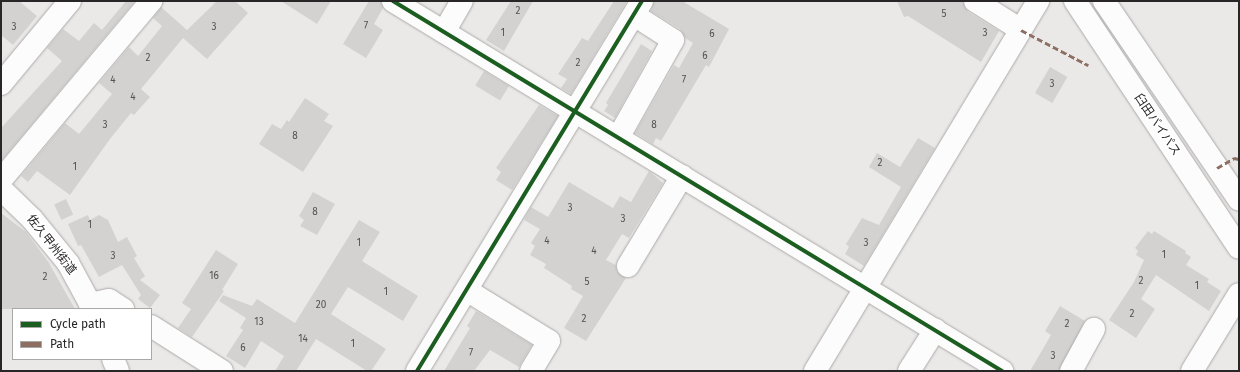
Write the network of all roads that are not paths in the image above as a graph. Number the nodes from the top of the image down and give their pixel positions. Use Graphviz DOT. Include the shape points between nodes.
graph roads {
  1 [pos="70,1"];
  2 [pos="151,1"];
  3 [pos="393,1"];
  4 [pos="462,1"];
  5 [pos="975,1"];
  6 [pos="1038,1"];
  7 [pos="1075,1"];
  8 [pos="1104,1"];
  9 [pos="638,8"];
  10 [pos="1020,30"];
  11 [pos="444,32"];
  12 [pos="1,84"];
  13 [pos="576,112"];
  14 [pos="618,138"];
  15 [pos="682,176"];
  16 [pos="1,180"];
  17 [pos="1,189"];
  18 [pos="1239,200"];
  19 [pos="1239,248"];
  20 [pos="628,266"];
  21 [pos="865,288"];
  22 [pos="468,291"];
  23 [pos="1239,294"];
  24 [pos="92,306"];
  25 [pos="121,308"];
  26 [pos="152,327"];
  27 [pos="1094,329"];
  28 [pos="934,330"];
  29 [pos="113,360"];
  30 [pos="118,371"];
  31 [pos="222,371"];
  32 [pos="417,371"];
  33 [pos="531,371"];
  34 [pos="815,371"];
  35 [pos="909,371"];
  36 [pos="1002,371"];
  37 [pos="1071,371"];
  38 [pos="1192,371"];
  1 -- 12 [label="main road"];
  2 -- 16 [label="main road"];
  3 -- 11 [label="main road"];
  4 -- 11 [label="main road"];
  5 -- 10 [label="main road"];
  6 -- 10 [label="main road"];
  7 -- 19 [label="main road, 臼田バイパス"];
  8 -- 18 [label="main road"];
  9 -- 13 [label="main road"];
  9 -- 14 [label="main road" via="673,40"];
  10 -- 21 [label="main road"];
  11 -- 13 [label="main road"];
  13 -- 14 [label="main road"];
  13 -- 22 [label="main road"];
  14 -- 15 [label="main road"];
  15 -- 20 [label="main road"];
  15 -- 21 [label="main road"];
  17 -- 24 [label="main road, 佐久甲州街道" via="32,219 68,263"];
  21 -- 28 [label="main road"];
  21 -- 34 [label="main road"];
  22 -- 32 [label="main road"];
  22 -- 33 [label="main road" via="549,341"];
  23 -- 38 [label="main road"];
  24 -- 25 [label="main road" via="109,300"];
  26 -- 31 [label="main road"];
  27 -- 37 [label="main road"];
  28 -- 35 [label="main road"];
  28 -- 36 [label="main road"];
  29 -- 30 [label="main road"];
}
